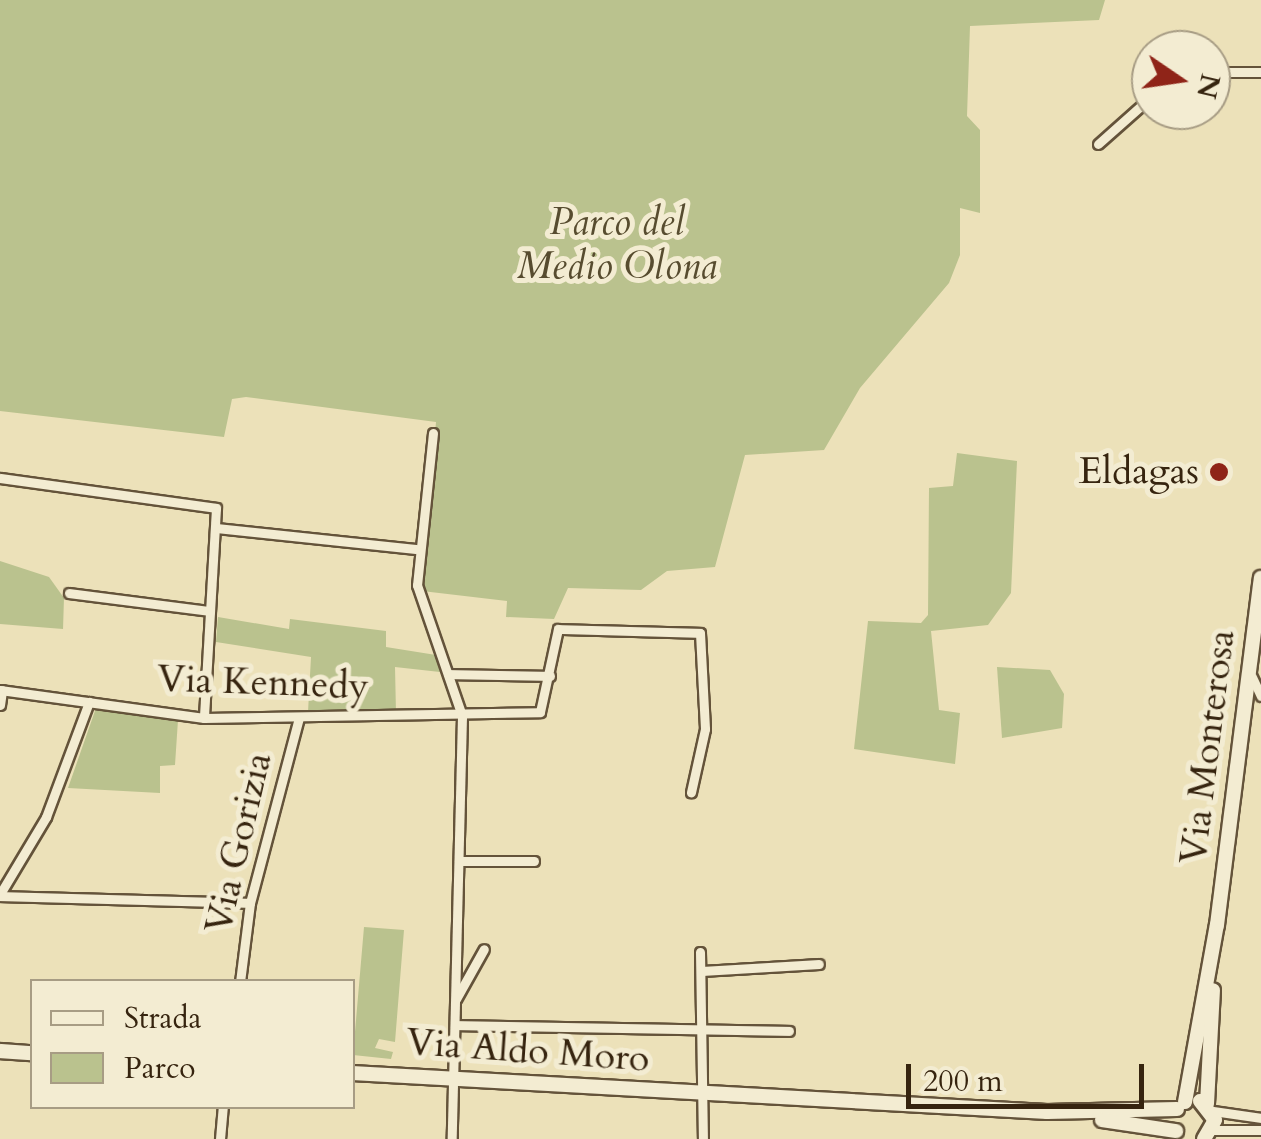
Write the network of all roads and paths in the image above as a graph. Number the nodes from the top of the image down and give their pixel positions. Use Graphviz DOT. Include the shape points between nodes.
graph roads {
  1 [pos="1231,72"];
  2 [pos="1261,72"];
  3 [pos="1131,114"];
  4 [pos="1098,144"];
  5 [pos="433,433"];
  6 [pos="0,478"];
  7 [pos="216,528"];
  8 [pos="416,549"];
  9 [pos="1261,578"];
  10 [pos="70,593"];
  11 [pos="210,610"];
  12 [pos="448,674"];
  13 [pos="550,676"];
  14 [pos="1252,678"];
  15 [pos="1,690"];
  16 [pos="1261,696"];
  17 [pos="89,702"];
  18 [pos="0,705"];
  19 [pos="462,716"];
  20 [pos="204,718"];
  21 [pos="299,718"];
  22 [pos="691,792"];
  23 [pos="459,861"];
  24 [pos="534,862"];
  25 [pos="0,895"];
  26 [pos="250,903"];
  27 [pos="1217,925"];
  28 [pos="484,949"];
  29 [pos="700,952"];
  30 [pos="819,964"];
  31 [pos="702,971"];
  32 [pos="240,979"];
  33 [pos="456,999"];
  34 [pos="455,1025"];
  35 [pos="704,1025"];
  36 [pos="789,1031"];
  37 [pos="0,1051"];
  38 [pos="30,1053"];
  39 [pos="355,1073"];
  40 [pos="453,1079"];
  41 [pos="700,1094"];
  42 [pos="1181,1106"];
  43 [pos="1210,1108"];
  44 [pos="223,1109"];
  45 [pos="1047,1112"];
  46 [pos="1261,1118"];
  47 [pos="1261,1130"];
  48 [pos="1208,1136"];
  49 [pos="1182,1137"];
  50 [pos="220,1139"];
  51 [pos="452,1139"];
  52 [pos="703,1139"];
  1 -- 2 [label="street"];
  3 -- 4 [label="street"];
  5 -- 8 [label="street"];
  6 -- 7 [label="street" via="216,508"];
  7 -- 8 [label="street"];
  7 -- 11 [label="street"];
  8 -- 12 [label="street" via="417,585"];
  9 -- 14 [label="main road, Via Monterosa"];
  10 -- 11 [label="street"];
  11 -- 20 [label="street"];
  12 -- 13 [label="street"];
  12 -- 19 [label="street"];
  13 -- 19 [label="street, Via Kennedy" via="540,712"];
  13 -- 22 [label="street" via="558,629 700,634 705,729"];
  14 -- 16 [label="street"];
  14 -- 27 [label="main road, Via Monterosa"];
  15 -- 17 [label="street, Via Kennedy"];
  15 -- 18 [label="street, Via Kennedy"];
  17 -- 20 [label="street, Via Kennedy"];
  17 -- 25 [label="street" via="46,818"];
  19 -- 21 [label="street, Via Kennedy"];
  19 -- 23 [label="street"];
  20 -- 21 [label="street, Via Kennedy"];
  21 -- 26 [label="street, Via Gorizia"];
  23 -- 24 [label="street"];
  23 -- 33 [label="street"];
  25 -- 26 [label="street"];
  26 -- 32 [label="street, Via Gorizia"];
  27 -- 42 [label="main road, Via Monterosa"];
  27 -- 43 [label="main road, Via Monterosa"];
  28 -- 33 [label="street"];
  29 -- 31 [label="street"];
  30 -- 31 [label="street"];
  31 -- 35 [label="street"];
  33 -- 34 [label="street"];
  34 -- 35 [label="street"];
  34 -- 40 [label="street"];
  35 -- 36 [label="street"];
  35 -- 41 [label="street"];
  37 -- 38 [label="main road"];
  39 -- 40 [label="main road, Via Aldo Moro"];
  40 -- 41 [label="main road, Via Aldo Moro"];
  40 -- 51 [label="street"];
  41 -- 45 [label="main road, Via Aldo Moro"];
  41 -- 52 [label="street"];
  42 -- 43 [label="main road"];
  42 -- 45 [label="main road"];
  42 -- 49 [label="main road, Via Monterosa"];
  43 -- 46 [label="street"];
  43 -- 48 [label="main road, Via Monterosa"];
  44 -- 50 [label="street"];
  45 -- 49 [label="main road"];
  47 -- 48 [label="street"];
}
